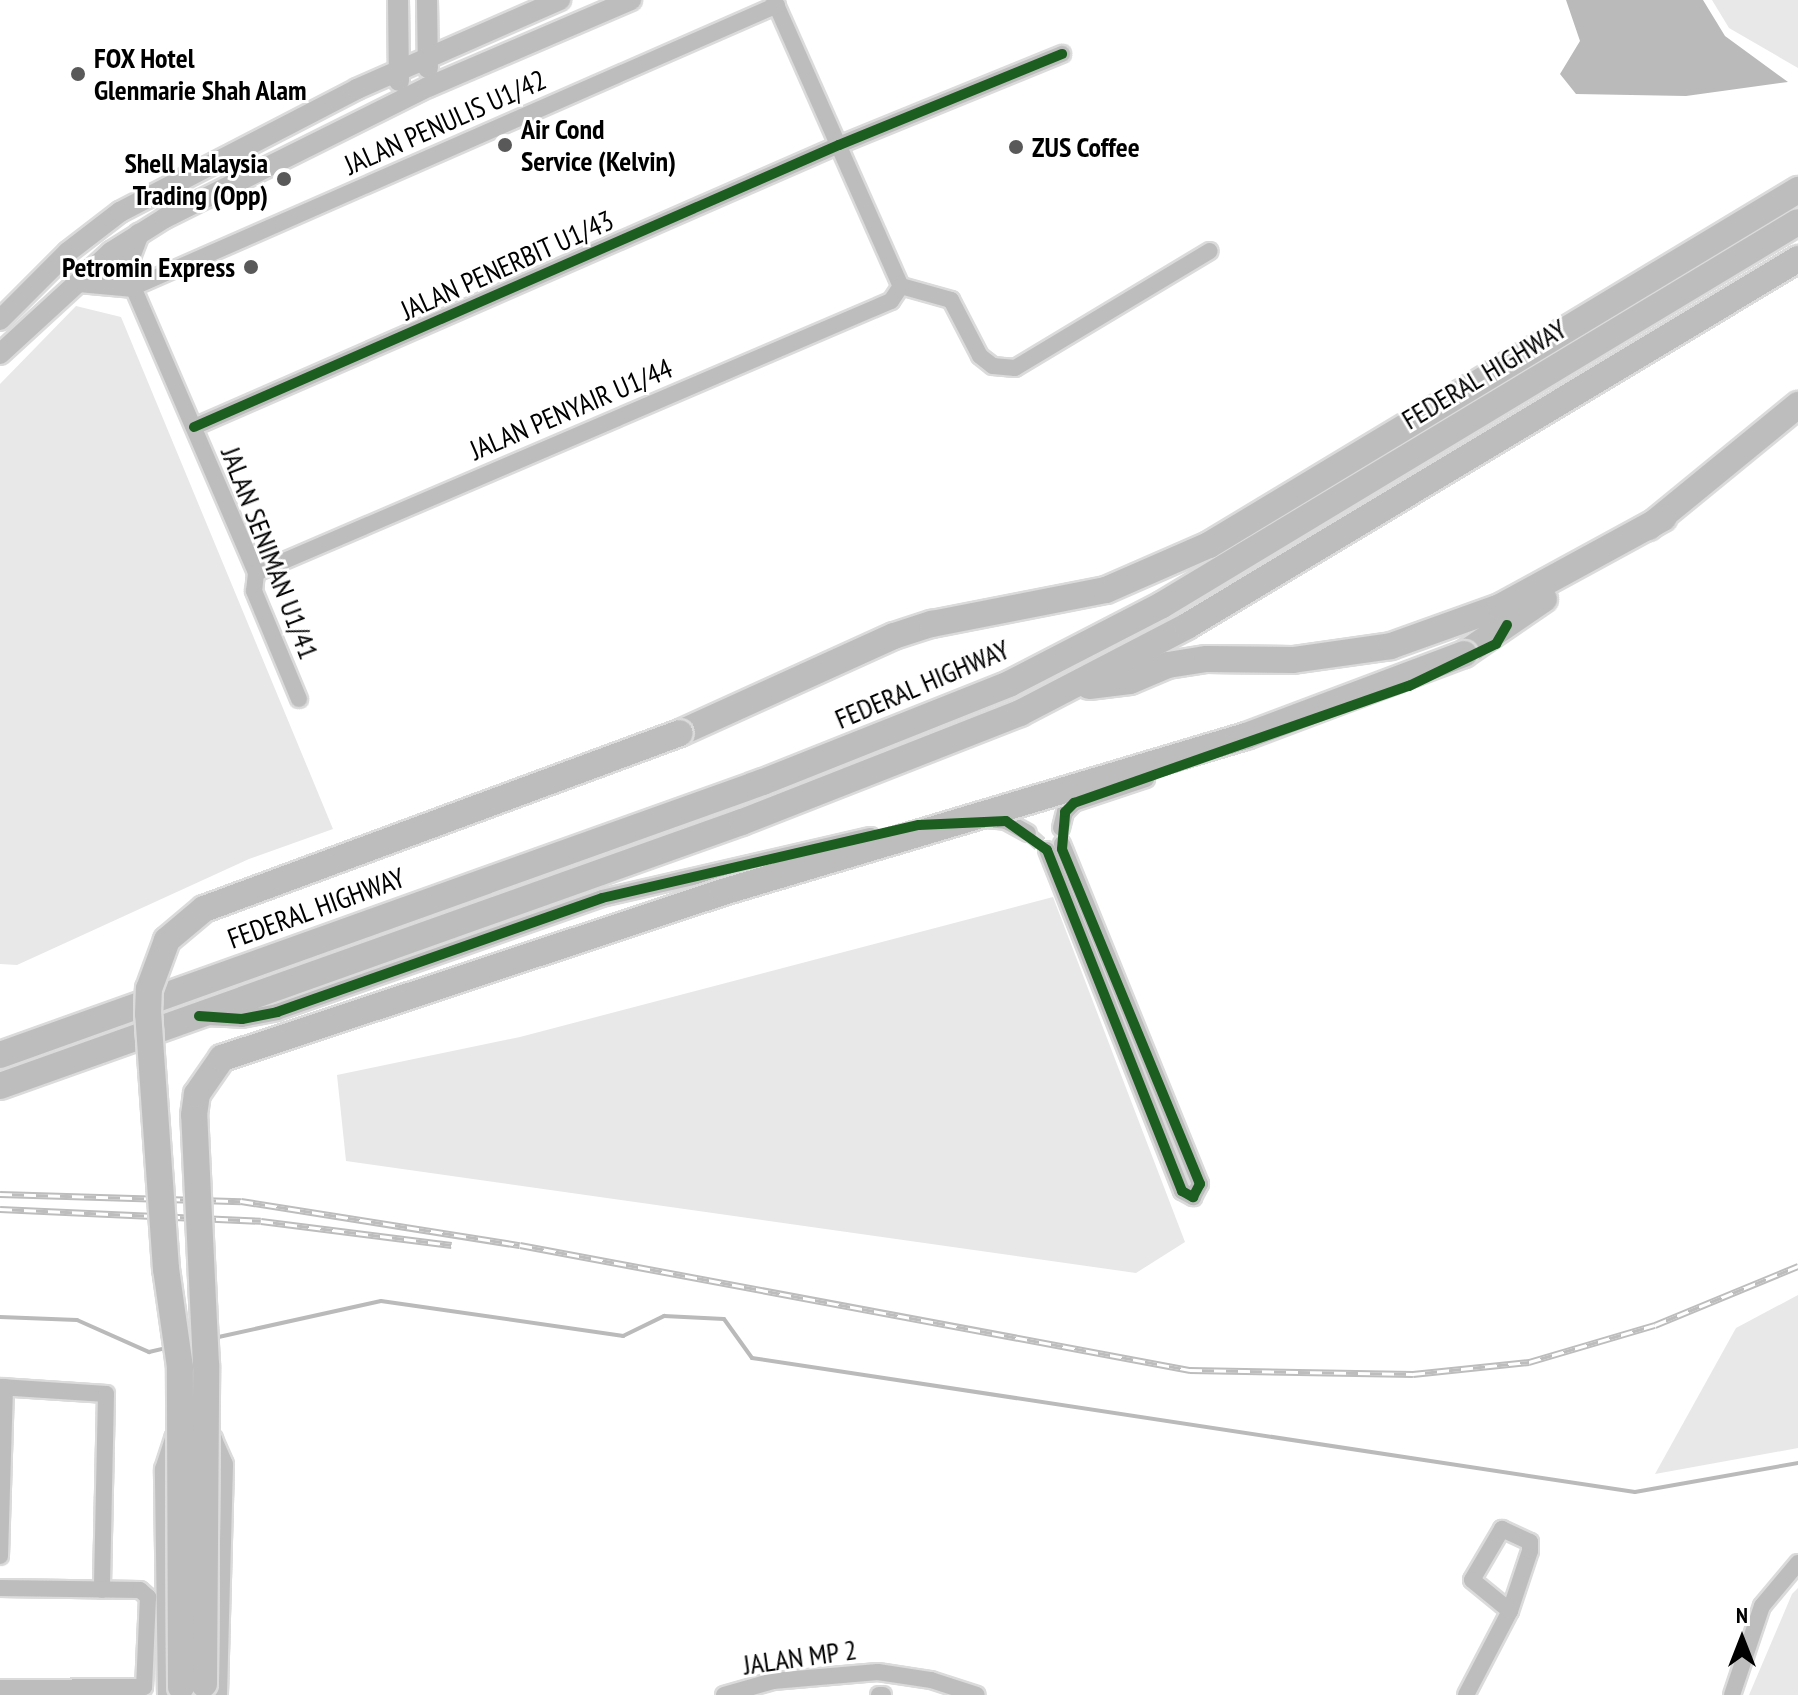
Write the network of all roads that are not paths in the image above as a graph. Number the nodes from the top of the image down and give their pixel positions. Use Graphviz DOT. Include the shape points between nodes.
graph roads {
  1 [pos="398,0"];
  2 [pos="560,0"];
  3 [pos="631,0"];
  4 [pos="776,2"];
  5 [pos="427,5"];
  6 [pos="398,26"];
  7 [pos="469,37"];
  8 [pos="1062,54"];
  9 [pos="428,55"];
  10 [pos="399,70"];
  11 [pos="428,87"];
  12 [pos="357,89"];
  13 [pos="399,101"];
  14 [pos="839,145"];
  15 [pos="1798,190"];
  16 [pos="120,212"];
  17 [pos="1798,222"];
  18 [pos="139,234"];
  19 [pos="1210,251"];
  20 [pos="68,252"];
  21 [pos="111,252"];
  22 [pos="1798,259"];
  23 [pos="130,278"];
  24 [pos="79,282"];
  25 [pos="901,286"];
  26 [pos="0,320"];
  27 [pos="0,354"];
  28 [pos="1798,405"];
  29 [pos="194,427"];
  30 [pos="1663,518"];
  31 [pos="256,573"];
  32 [pos="1507,625"];
  33 [pos="1072,688"];
  34 [pos="299,699"];
  35 [pos="1028,833"];
  36 [pos="1057,840"];
  37 [pos="199,1016"];
  38 [pos="0,1055"];
  39 [pos="0,1086"];
  40 [pos="2,1387"];
  41 [pos="0,1556"];
  42 [pos="1798,1563"];
  43 [pos="0,1588"];
  44 [pos="102,1590"];
  45 [pos="1510,1611"];
  46 [pos="0,1688"];
  47 [pos="181,1691"];
  48 [pos="724,1695"];
  49 [pos="977,1695"];
  50 [pos="1466,1695"];
  51 [pos="1732,1695"];
  1 -- 6 [label="street"];
  2 -- 7 [label="street"];
  3 -- 11 [label="street"];
  4 -- 14 [label="street"];
  4 -- 23 [label="street, JALAN PENULIS U1/42"];
  5 -- 7 [label="street" via="443,38"];
  5 -- 9 [label="street"];
  6 -- 10 [label="street"];
  6 -- 12 [label="street" via="379,69"];
  7 -- 9 [label="street"];
  8 -- 14 [label="street, JALAN PENERBIT U1/43"];
  9 -- 10 [label="street"];
  9 -- 11 [label="street"];
  10 -- 12 [label="street"];
  10 -- 13 [label="street"];
  11 -- 13 [label="street"];
  12 -- 16 [label="street"];
  13 -- 18 [label="street"];
  14 -- 25 [label="street"];
  14 -- 29 [label="street, JALAN PENERBIT U1/43"];
  15 -- 47 [label="highway, bridge" via="1209,545 1106,590 894,636 680,733 204,909 167,940 149,989 148,1014 166,1269 180,1367"];
  16 -- 20 [label="street"];
  16 -- 21 [label="street"];
  17 -- 38 [label="highway, FEDERAL HIGHWAY" via="1162,605 1009,684 763,782"];
  18 -- 21 [label="street"];
  18 -- 23 [label="street"];
  19 -- 25 [label="street" via="1015,368 993,366 980,356 951,300"];
  20 -- 21 [label="street"];
  20 -- 26 [label="street"];
  21 -- 23 [label="street, JALAN SENIMAN U1/41"];
  21 -- 24 [label="street"];
  22 -- 33 [label="highway" via="1187,626"];
  23 -- 24 [label="street"];
  23 -- 29 [label="street, JALAN SENIMAN U1/41"];
  24 -- 27 [label="street"];
  25 -- 31 [label="street, JALAN PENYAIR U1/44" via="891,301"];
  28 -- 30 [label="highway"];
  29 -- 31 [label="street, JALAN SENIMAN U1/41"];
  30 -- 32 [label="highway"];
  30 -- 33 [label="highway" via="1500,607 1391,646 1293,660 1207,659 1168,665 1130,681"];
  31 -- 34 [label="street, JALAN SENIMAN U1/41" via="254,591"];
  32 -- 36 [label="street" via="1496,644 1409,686 1074,803 1065,812"];
  32 -- 47 [label="highway, bridge" via="1464,654 1246,736 709,896 222,1058 197,1094 194,1115 206,1365"];
  33 -- 37 [label="highway" via="923,754"];
  35 -- 37 [label="street" via="1006,821 981,819 919,825 602,898 277,1012 242,1019"];
  36 -- 36 [label="street" via="1200,1184 1193,1197 1182,1191"];
  37 -- 39 [label="highway"];
  40 -- 41 [label="street"];
  40 -- 44 [label="street" via="106,1394"];
  42 -- 51 [label="street" via="1762,1606"];
  43 -- 44 [label="street"];
  44 -- 47 [label="street" via="140,1590 148,1597"];
  45 -- 45 [label="street" via="1531,1547 1502,1529 1472,1580"];
  45 -- 50 [label="street"];
  46 -- 47 [label="street"];
  47 -- 47 [label="main road" via="166,1470 176,1439 201,1436 211,1440 222,1465"];
  48 -- 49 [label="street, JALAN MP 2" via="773,1681 878,1672 931,1680"];
}
